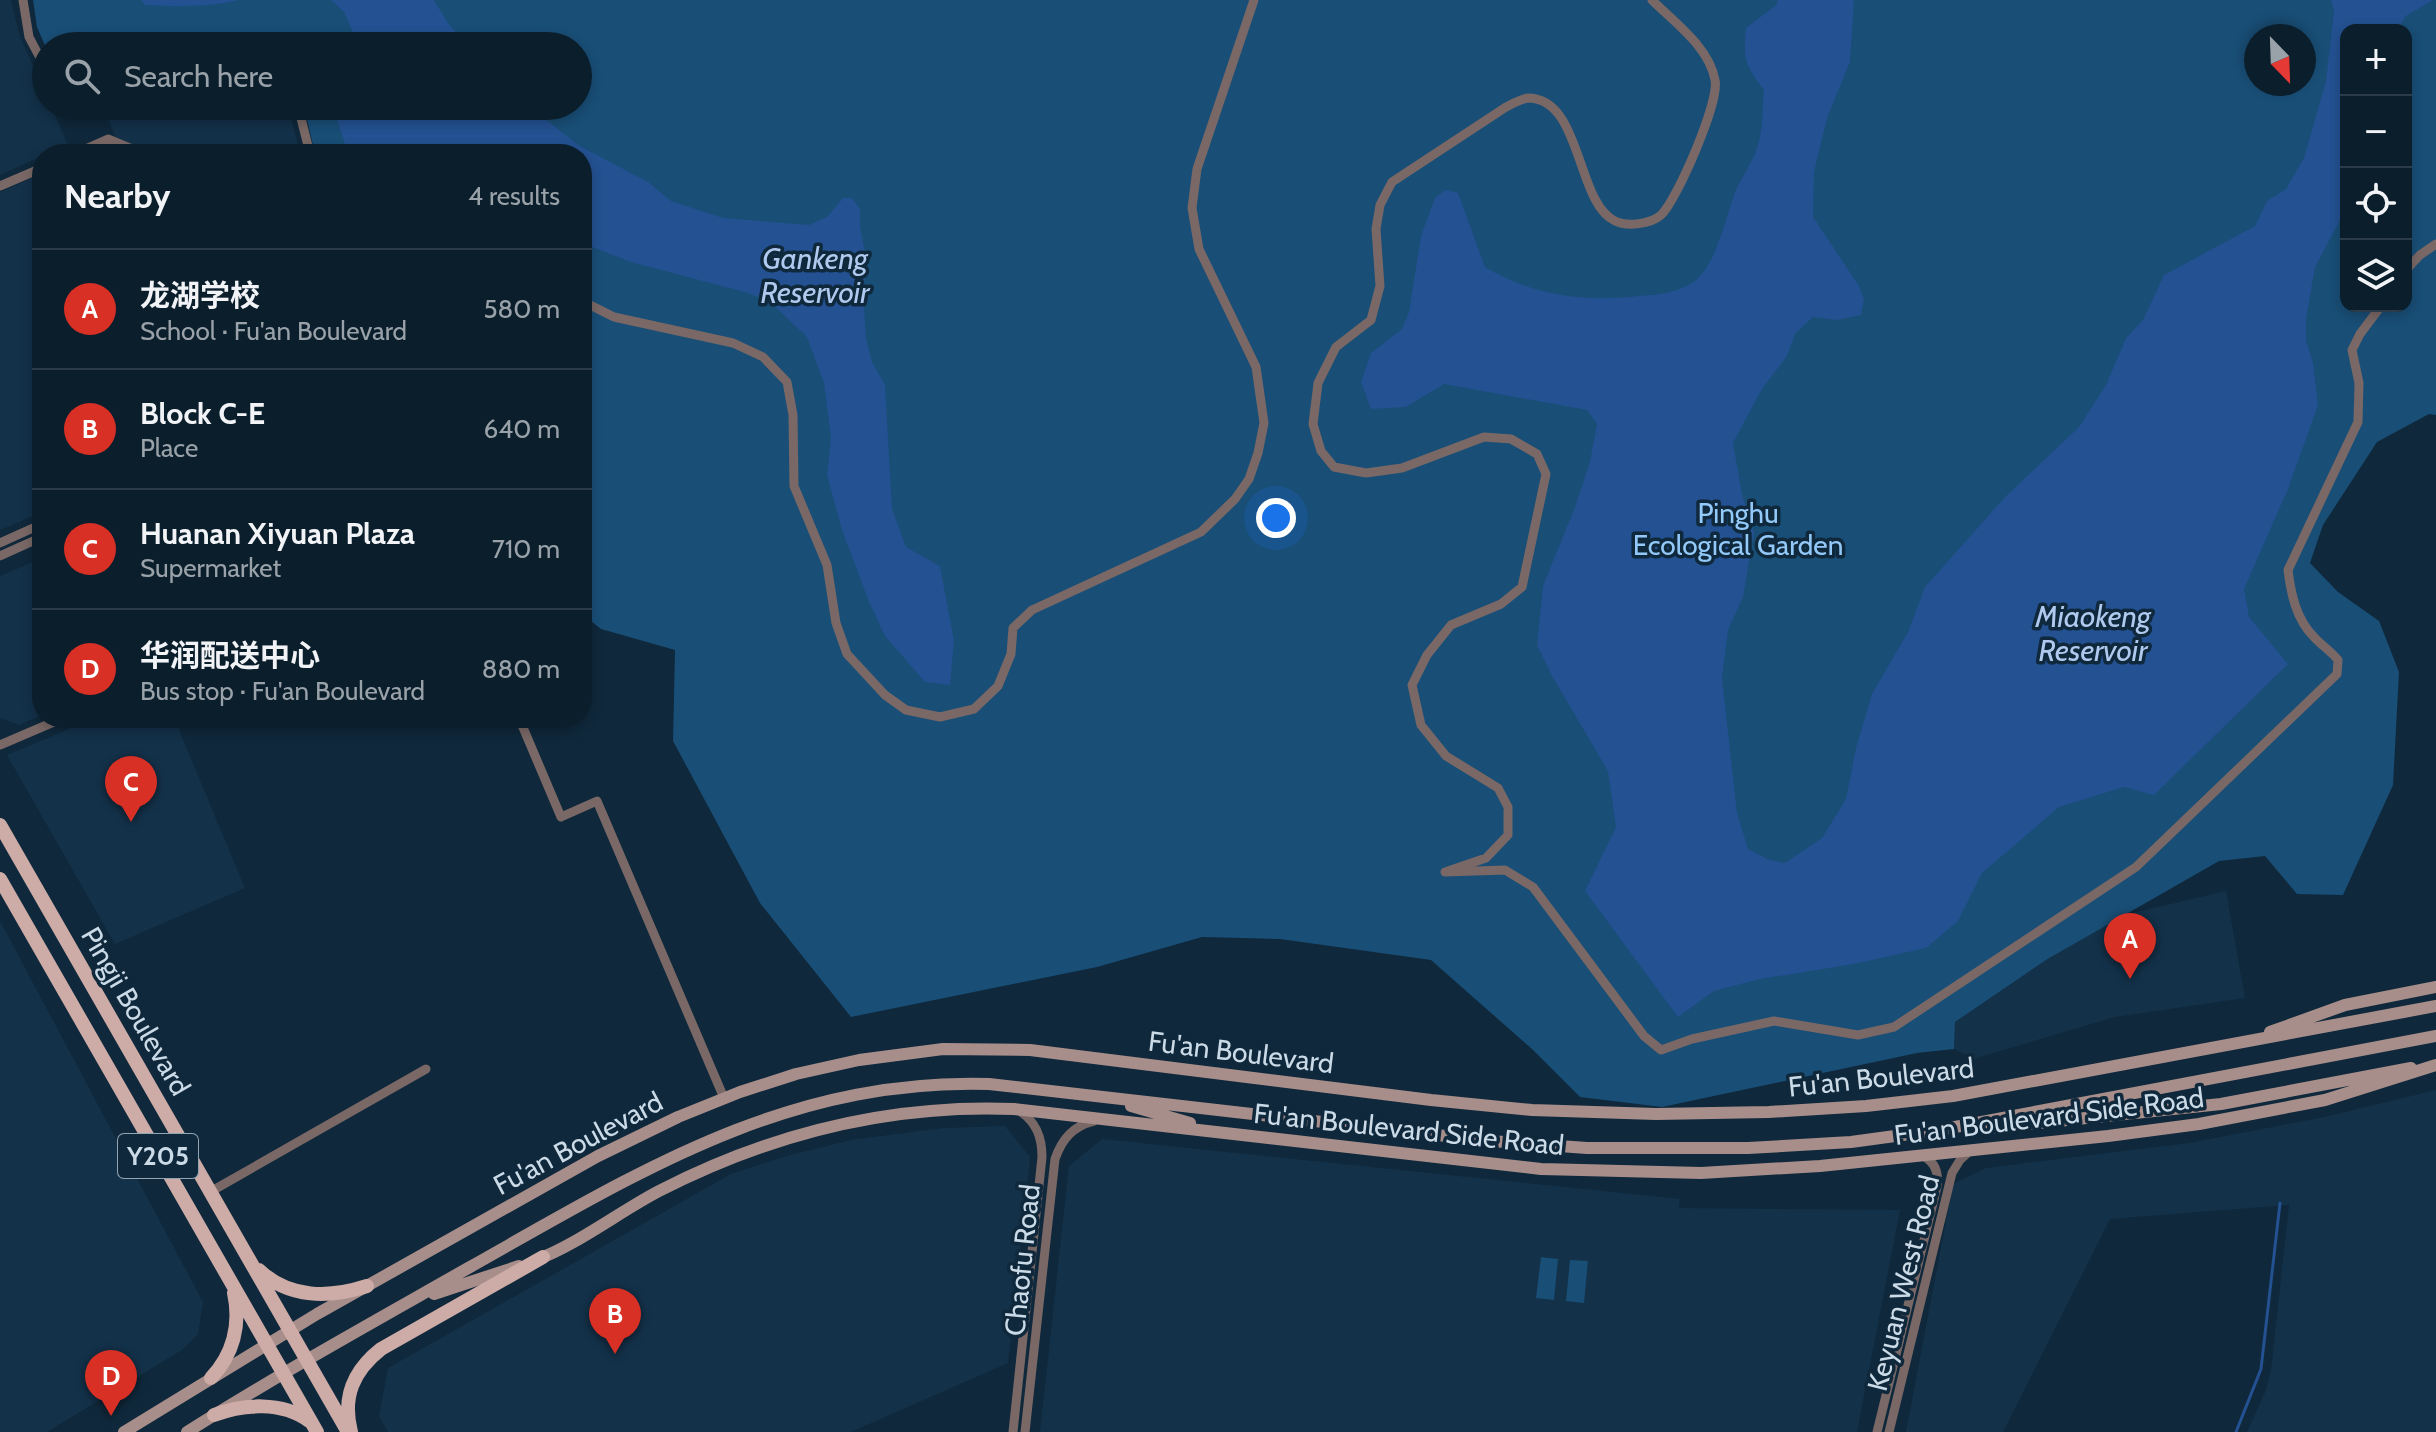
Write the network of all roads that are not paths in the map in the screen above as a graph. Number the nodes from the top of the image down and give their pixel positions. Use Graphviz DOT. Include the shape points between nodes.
graph roads {
  1 [pos="23,0"];
  2 [pos="1254,0"];
  3 [pos="1652,0"];
  4 [pos="32,43"];
  5 [pos="302,120"];
  6 [pos="97,144"];
  7 [pos="120,144"];
  8 [pos="308,144"];
  9 [pos="32,172"];
  10 [pos="0,186"];
  11 [pos="2436,244"];
  12 [pos="2412,264"];
  13 [pos="592,306"];
  14 [pos="2376,312"];
  15 [pos="32,529"];
  16 [pos="32,542"];
  17 [pos="0,543"];
  18 [pos="0,556"];
  19 [pos="40,728"];
  20 [pos="523,728"];
  21 [pos="0,745"];
  22 [pos="0,825"];
  23 [pos="0,879"];
  24 [pos="2436,987"];
  25 [pos="2436,1006"];
  26 [pos="2436,1036"];
  27 [pos="2238,1043"];
  28 [pos="2436,1064"];
  29 [pos="426,1069"];
  30 [pos="1097,1095"];
  31 [pos="724,1098"];
  32 [pos="1014,1109"];
  33 [pos="1103,1119"];
  34 [pos="1222,1133"];
  35 [pos="1891,1138"];
  36 [pos="1971,1150"];
  37 [pos="1921,1155"];
  38 [pos="210,1192"];
  39 [pos="246,1255"];
  40 [pos="543,1257"];
  41 [pos="232,1285"];
  42 [pos="367,1286"];
  43 [pos="408,1303"];
  44 [pos="289,1331"];
  45 [pos="266,1344"];
  46 [pos="306,1360"];
  47 [pos="283,1373"];
  48 [pos="211,1378"];
  49 [pos="214,1415"];
  50 [pos="315,1429"];
  51 [pos="124,1432"];
  52 [pos="187,1432"];
  53 [pos="349,1432"];
  54 [pos="1013,1432"];
  55 [pos="1025,1432"];
  56 [pos="1877,1432"];
  57 [pos="1889,1432"];
  1 -- 4 [label="street"];
  2 -- 13 [label="street" via="1197,169 1192,208 1199,249 1256,367 1264,423 1249,479 1201,532 1032,610 1013,628 1011,654 998,686 974,709 940,717 906,710 847,654 827,565 794,486 787,382 763,357 733,343 614,317"];
  3 -- 14 [label="street" via="1704,52 1716,82 1704,133 1661,215 1639,224 1616,222 1601,211 1563,120 1543,101 1526,98 1506,107 1392,182 1376,229 1380,286 1371,320 1336,347 1318,383 1313,424 1321,451 1334,467 1366,473 1402,468 1484,437 1511,439 1537,454 1546,474 1522,587 1501,604 1451,625 1412,685 1421,725 1446,756 1498,788 1508,807 1508,835 1486,858 1445,872 1505,870 1533,887 1644,1036 1661,1050 1774,1021 1858,1035 1894,1027 2136,867 2337,674 2338,660 2313,637 2297,611 2288,570 2358,422 2359,383 2352,350"];
  5 -- 8 [label="street"];
  6 -- 7 [label="street" via="108,139"];
  9 -- 10 [label="street"];
  11 -- 12 [label="street"];
  15 -- 17 [label="street"];
  16 -- 18 [label="street"];
  19 -- 21 [label="street"];
  20 -- 31 [label="street" via="561,817 597,801"];
  22 -- 38 [label="main road, Pingji Boulevard / Y205"];
  23 -- 41 [label="main road, Pingji Boulevard / Y205"];
  24 -- 27 [label="main road" via="2345,1005"];
  25 -- 27 [label="main road, Fu'an Boulevard"];
  26 -- 35 [label="main road, Fu'an Boulevard"];
  27 -- 31 [label="main road, Fu'an Boulevard" via="1953,1096 1769,1112 1532,1110 1002,1048 859,1060"];
  28 -- 35 [label="main road" via="2221,1104"];
  28 -- 36 [label="main road, Fu'an Boulevard Side Road" via="2360,1091 2227,1119"];
  29 -- 38 [label="street"];
  30 -- 34 [label="main road"];
  30 -- 35 [label="main road, Fu'an Boulevard" via="1562,1146 1734,1149"];
  30 -- 43 [label="main road, Fu'an Boulevard" via="940,1084 781,1113 708,1140 632,1177"];
  31 -- 42 [label="main road, Fu'an Boulevard" via="598,1156"];
  32 -- 33 [label="main road, Fu'an Boulevard Side Road"];
  32 -- 40 [label="main road, Fu'an Boulevard Side Road" via="912,1111 777,1141 686,1178"];
  32 -- 54 [label="street, Chaofu Road" via="1035,1125 1042,1157"];
  33 -- 34 [label="main road, Fu'an Boulevard Side Road"];
  33 -- 55 [label="street, Chaofu Road" via="1065,1137 1055,1159"];
  34 -- 37 [label="main road, Fu'an Boulevard Side Road" via="1499,1165 1611,1172 1737,1171"];
  36 -- 37 [label="main road, Fu'an Boulevard Side Road"];
  36 -- 57 [label="street, Keyuan West Road" via="1952,1173"];
  37 -- 56 [label="street, Keyuan West Road" via="1935,1167 1937,1187"];
  38 -- 39 [label="main road, Pingji Boulevard / Y205"];
  39 -- 42 [label="main road" via="265,1276 305,1293 335,1294"];
  39 -- 44 [label="main road, Pingji Boulevard / Y205"];
  40 -- 43 [label="main road, Fu'an Boulevard Side Road"];
  40 -- 53 [label="main road" via="367,1360 350,1388"];
  41 -- 45 [label="main road, Pingji Boulevard / Y205"];
  41 -- 48 [label="main road" via="235,1334 228,1356"];
  42 -- 44 [label="main road, Fu'an Boulevard"];
  43 -- 46 [label="main road, Fu'an Boulevard"];
  44 -- 45 [label="main road, Fu'an Boulevard"];
  44 -- 46 [label="main road, Pingji Boulevard / Y205"];
  45 -- 47 [label="main road, Pingji Boulevard / Y205"];
  45 -- 48 [label="main road, Fu'an Boulevard"];
  46 -- 47 [label="main road, Fu'an Boulevard"];
  46 -- 53 [label="main road, Pingji Boulevard / Y205"];
  47 -- 49 [label="main road, Fu'an Boulevard"];
  47 -- 50 [label="main road, Pingji Boulevard / Y205"];
  48 -- 51 [label="main road, Fu'an Boulevard"];
  49 -- 50 [label="main road" via="263,1406 298,1414"];
  49 -- 52 [label="main road, Fu'an Boulevard"];
}
